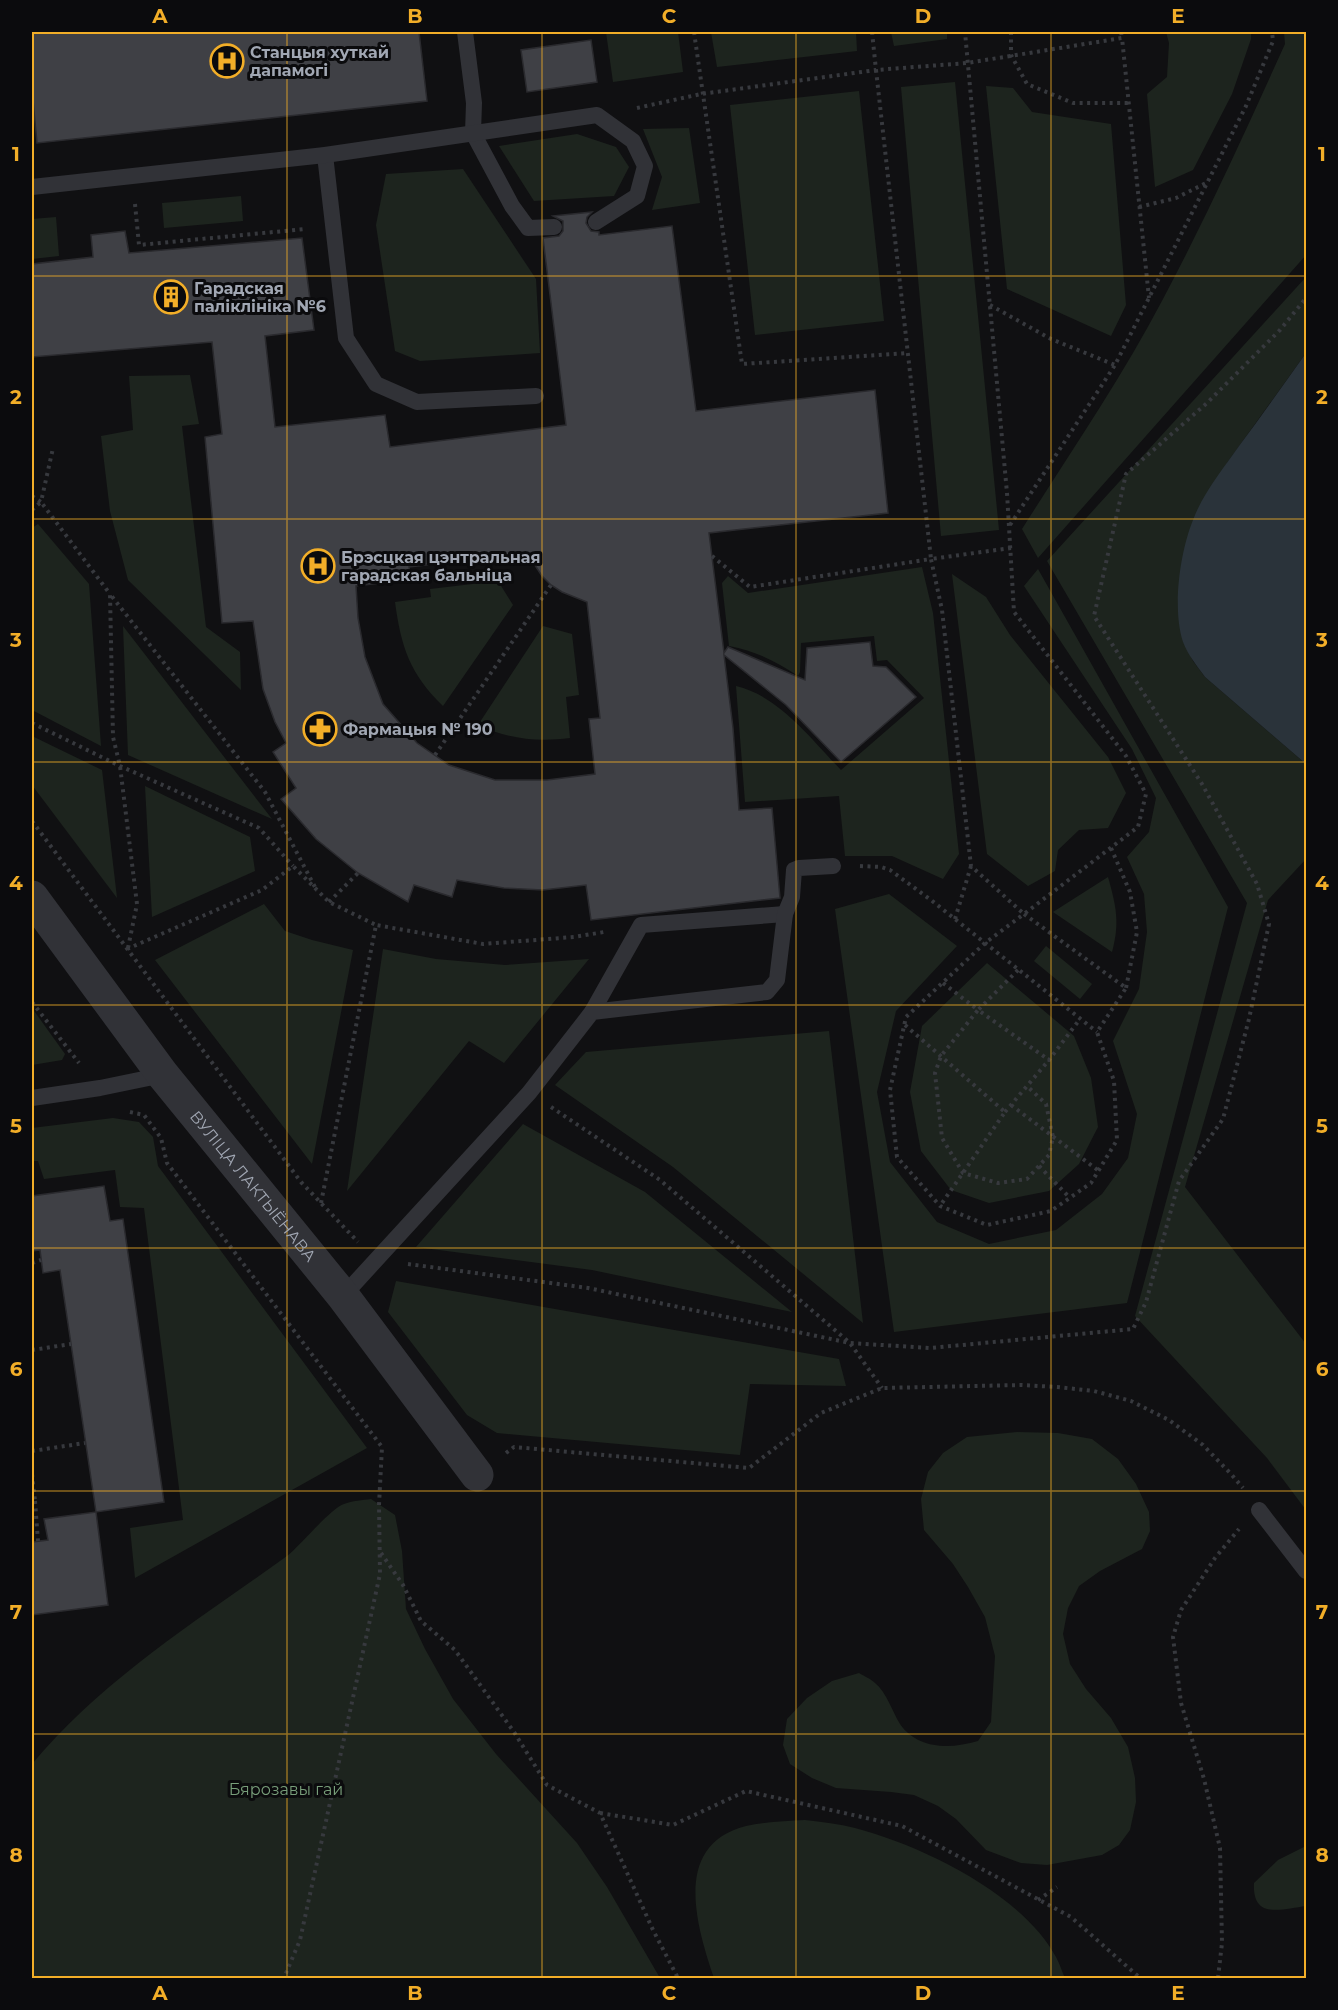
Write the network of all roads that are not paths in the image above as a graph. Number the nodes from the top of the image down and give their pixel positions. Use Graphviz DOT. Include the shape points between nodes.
graph roads {
  1 [pos="465,32"];
  2 [pos="473,133"];
  3 [pos="325,155"];
  4 [pos="32,187"];
  5 [pos="596,222"];
  6 [pos="554,227"];
  7 [pos="536,396"];
  8 [pos="832,866"];
  9 [pos="32,897"];
  10 [pos="785,914"];
  11 [pos="592,1012"];
  12 [pos="163,1075"];
  13 [pos="32,1098"];
  14 [pos="343,1296"];
  15 [pos="477,1475"];
  16 [pos="1259,1510"];
  17 [pos="1306,1571"];
  1 -- 2 [label="lane" via="474,103"];
  2 -- 3 [label="lane"];
  2 -- 5 [label="lane" via="597,115 633,141 645,166 637,196"];
  2 -- 6 [label="lane" via="528,228"];
  3 -- 4 [label="lane"];
  3 -- 7 [label="lane" via="346,339 376,384 417,402"];
  8 -- 10 [label="lane" via="794,870 792,897"];
  9 -- 12 [label="street, ВУЛІЦА ЛАКТЫЁНАВА"];
  10 -- 11 [label="lane" via="641,925"];
  10 -- 11 [label="lane" via="777,980 767,992"];
  11 -- 14 [label="lane" via="529,1093"];
  12 -- 13 [label="lane"];
  12 -- 14 [label="street, ВУЛІЦА ЛАКТЫЁНАВА"];
  14 -- 15 [label="street, ВУЛІЦА ЛАКТЫЁНАВА"];
  16 -- 17 [label="lane"];
}
